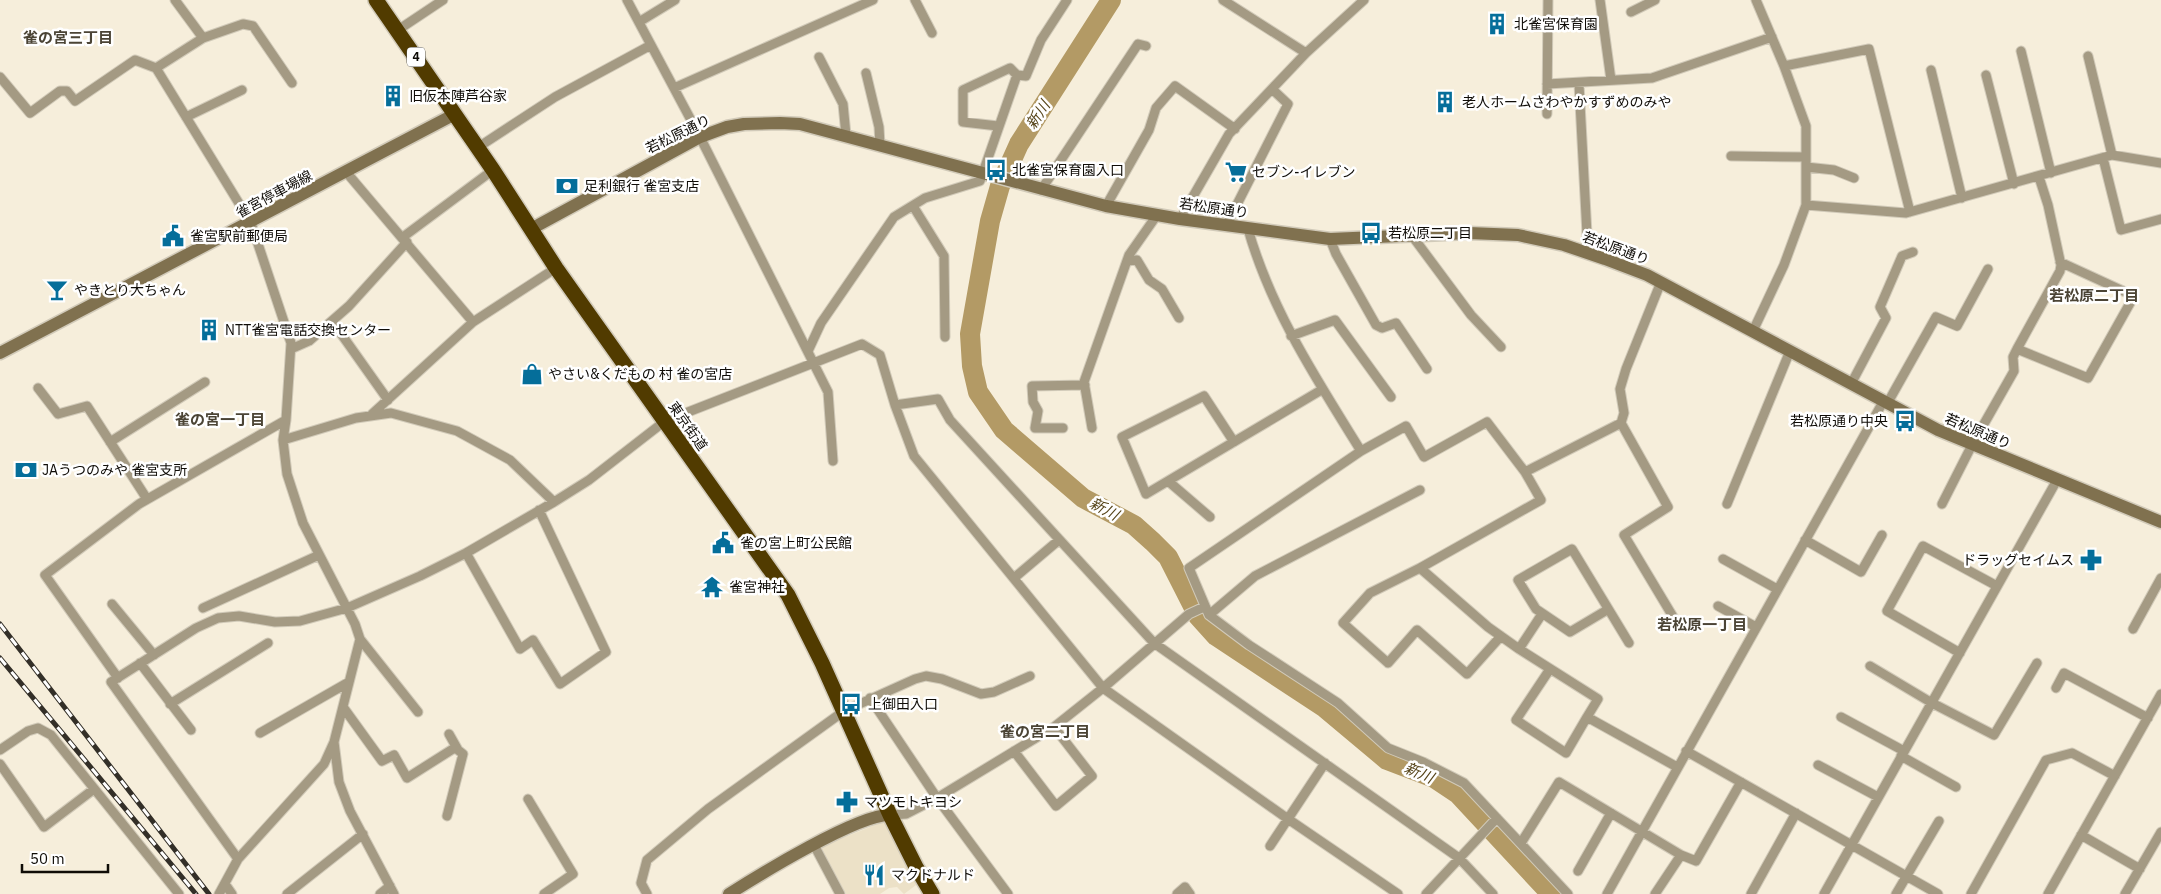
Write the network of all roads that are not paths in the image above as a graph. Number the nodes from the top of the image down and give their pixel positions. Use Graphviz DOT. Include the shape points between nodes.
graph roads {
  1 [pos="175,0"];
  2 [pos="376,0"];
  3 [pos="443,0"];
  4 [pos="628,0"];
  5 [pos="676,0"];
  6 [pos="873,0"];
  7 [pos="915,0"];
  8 [pos="1067,0"];
  9 [pos="1223,0"];
  10 [pos="1364,0"];
  11 [pos="1548,0"];
  12 [pos="1600,0"];
  13 [pos="1655,0"];
  14 [pos="1756,0"];
  15 [pos="1236,3"];
  16 [pos="1631,12"];
  17 [pos="639,22"];
  18 [pos="398,30"];
  19 [pos="932,33"];
  20 [pos="1772,37"];
  21 [pos="203,38"];
  22 [pos="651,45"];
  23 [pos="1146,46"];
  24 [pos="2021,51"];
  25 [pos="1306,53"];
  26 [pos="2088,56"];
  27 [pos="819,57"];
  28 [pos="1784,66"];
  29 [pos="156,68"];
  30 [pos="1930,70"];
  31 [pos="866,73"];
  32 [pos="1018,75"];
  33 [pos="1986,75"];
  34 [pos="0,77"];
  35 [pos="1611,80"];
  36 [pos="292,83"];
  37 [pos="1547,84"];
  38 [pos="1579,84"];
  39 [pos="674,88"];
  40 [pos="1272,89"];
  41 [pos="242,90"];
  42 [pos="455,114"];
  43 [pos="1547,114"];
  44 [pos="186,117"];
  45 [pos="998,126"];
  46 [pos="1235,128"];
  47 [pos="846,135"];
  48 [pos="700,137"];
  49 [pos="880,145"];
  50 [pos="477,148"];
  51 [pos="2112,155"];
  52 [pos="1731,156"];
  53 [pos="1806,157"];
  54 [pos="2103,158"];
  55 [pos="2161,163"];
  56 [pos="1806,167"];
  57 [pos="493,170"];
  58 [pos="347,172"];
  59 [pos="2051,173"];
  60 [pos="984,174"];
  61 [pos="2039,177"];
  62 [pos="1854,178"];
  63 [pos="2014,184"];
  64 [pos="1041,190"];
  65 [pos="1962,198"];
  66 [pos="1806,205"];
  67 [pos="913,206"];
  68 [pos="1106,206"];
  69 [pos="1910,212"];
  70 [pos="1157,215"];
  71 [pos="1180,219"];
  72 [pos="2161,219"];
  73 [pos="251,223"];
  74 [pos="1226,226"];
  75 [pos="1248,228"];
  76 [pos="531,230"];
  77 [pos="1413,237"];
  78 [pos="405,239"];
  79 [pos="1330,239"];
  80 [pos="1913,252"];
  81 [pos="1588,253"];
  82 [pos="1127,260"];
  83 [pos="2060,262"];
  84 [pos="556,268"];
  85 [pos="1988,269"];
  86 [pos="1661,282"];
  87 [pos="1179,318"];
  88 [pos="332,321"];
  89 [pos="473,322"];
  90 [pos="1753,331"];
  91 [pos="1291,336"];
  92 [pos="945,337"];
  93 [pos="1500,347"];
  94 [pos="290,349"];
  95 [pos="2017,349"];
  96 [pos="1,351"];
  97 [pos="808,351"];
  98 [pos="1790,351"];
  99 [pos="814,364"];
  100 [pos="1427,369"];
  101 [pos="205,382"];
  102 [pos="1085,384"];
  103 [pos="1851,384"];
  104 [pos="38,388"];
  105 [pos="1323,389"];
  106 [pos="1391,397"];
  107 [pos="388,400"];
  108 [pos="1885,403"];
  109 [pos="895,405"];
  110 [pos="372,414"];
  111 [pos="286,420"];
  112 [pos="666,422"];
  113 [pos="1621,424"];
  114 [pos="1063,428"];
  115 [pos="1092,428"];
  116 [pos="282,440"];
  117 [pos="110,442"];
  118 [pos="1234,442"];
  119 [pos="1972,445"];
  120 [pos="1361,451"];
  121 [pos="833,460"];
  122 [pos="1524,472"];
  123 [pos="2057,480"];
  124 [pos="1168,481"];
  125 [pos="1420,490"];
  126 [pos="147,499"];
  127 [pos="554,502"];
  128 [pos="1727,504"];
  129 [pos="1942,504"];
  130 [pos="539,510"];
  131 [pos="1210,517"];
  132 [pos="2161,522"];
  133 [pos="1882,535"];
  134 [pos="1059,540"];
  135 [pos="1805,540"];
  136 [pos="466,553"];
  137 [pos="319,555"];
  138 [pos="1723,559"];
  139 [pos="1420,568"];
  140 [pos="1014,578"];
  141 [pos="2161,578"];
  142 [pos="1998,586"];
  143 [pos="1777,589"];
  144 [pos="112,604"];
  145 [pos="1718,606"];
  146 [pos="203,608"];
  147 [pos="347,608"];
  148 [pos="1204,610"];
  149 [pos="1607,610"];
  150 [pos="1542,614"];
  151 [pos="1678,625"];
  152 [pos="1756,627"];
  153 [pos="2133,629"];
  154 [pos="1501,636"];
  155 [pos="360,639"];
  156 [pos="1154,642"];
  157 [pos="268,643"];
  158 [pos="1629,643"];
  159 [pos="1519,649"];
  160 [pos="1960,653"];
  161 [pos="154,655"];
  162 [pos="140,663"];
  163 [pos="2037,663"];
  164 [pos="1870,666"];
  165 [pos="1550,669"];
  166 [pos="1030,676"];
  167 [pos="118,678"];
  168 [pos="349,682"];
  169 [pos="1103,688"];
  170 [pos="2056,688"];
  171 [pos="2161,694"];
  172 [pos="870,698"];
  173 [pos="1932,703"];
  174 [pos="170,704"];
  175 [pos="343,706"];
  176 [pos="844,711"];
  177 [pos="418,712"];
  178 [pos="1587,717"];
  179 [pos="1841,717"];
  180 [pos="2148,718"];
  181 [pos="1054,727"];
  182 [pos="191,730"];
  183 [pos="260,733"];
  184 [pos="449,734"];
  185 [pos="334,742"];
  186 [pos="456,747"];
  187 [pos="0,750"];
  188 [pos="1014,751"];
  189 [pos="1686,751"];
  190 [pos="1903,754"];
  191 [pos="1326,763"];
  192 [pos="0,764"];
  193 [pos="1818,765"];
  194 [pos="1677,766"];
  195 [pos="2115,776"];
  196 [pos="1740,782"];
  197 [pos="1956,787"];
  198 [pos="94,789"];
  199 [pos="1878,797"];
  200 [pos="937,798"];
  201 [pos="528,799"];
  202 [pos="1612,813"];
  203 [pos="1796,813"];
  204 [pos="890,815"];
  205 [pos="447,816"];
  206 [pos="1288,819"];
  207 [pos="1495,820"];
  208 [pos="1939,820"];
  209 [pos="1642,831"];
  210 [pos="2161,832"];
  211 [pos="363,834"];
  212 [pos="2081,835"];
  213 [pos="1521,843"];
  214 [pos="1851,844"];
  215 [pos="814,845"];
  216 [pos="1270,846"];
  217 [pos="1681,856"];
  218 [pos="1459,858"];
  219 [pos="238,859"];
  220 [pos="2140,869"];
  221 [pos="1578,871"];
  222 [pos="1906,876"];
  223 [pos="225,884"];
  224 [pos="392,890"];
  225 [pos="179,894"];
  226 [pos="218,894"];
  227 [pos="232,894"];
  228 [pos="287,894"];
  229 [pos="380,894"];
  230 [pos="544,894"];
  231 [pos="647,894"];
  232 [pos="729,894"];
  233 [pos="840,894"];
  234 [pos="932,894"];
  235 [pos="1008,894"];
  236 [pos="1177,894"];
  237 [pos="1190,894"];
  238 [pos="1398,894"];
  239 [pos="1426,894"];
  240 [pos="1493,894"];
  241 [pos="1568,894"];
  242 [pos="1607,894"];
  243 [pos="1655,894"];
  244 [pos="1751,894"];
  245 [pos="1824,894"];
  246 [pos="1896,894"];
  247 [pos="1938,894"];
  248 [pos="1971,894"];
  249 [pos="2048,894"];
  250 [pos="2125,894"];
  1 -- 21 [label="street"];
  2 -- 18 [label="highway, 東京街道 / 4"];
  3 -- 18 [label="street"];
  4 -- 17 [label="street"];
  5 -- 17 [label="street"];
  6 -- 39 [label="street"];
  7 -- 19 [label="street"];
  8 -- 32 [label="street" via="1041,40 1026,76"];
  9 -- 15 [label="street"];
  10 -- 25 [label="street"];
  11 -- 37 [label="street"];
  12 -- 35 [label="street"];
  13 -- 16 [label="street"];
  14 -- 20 [label="street"];
  15 -- 25 [label="street"];
  17 -- 22 [label="street"];
  18 -- 42 [label="highway, 東京街道 / 4"];
  20 -- 28 [label="street"];
  20 -- 35 [label="street" via="1652,78"];
  21 -- 29 [label="street"];
  21 -- 36 [label="street" via="243,24 254,26"];
  22 -- 39 [label="street"];
  22 -- 50 [label="street" via="555,97"];
  23 -- 64 [label="street" via="1138,44"];
  24 -- 59 [label="street"];
  25 -- 40 [label="street"];
  26 -- 51 [label="street"];
  27 -- 47 [label="street" via="843,104"];
  28 -- 53 [label="street" via="1806,126"];
  28 -- 69 [label="street" via="1869,48"];
  29 -- 34 [label="street" via="135,60 75,101 67,91 60,90 30,113"];
  29 -- 44 [label="street"];
  30 -- 65 [label="street"];
  31 -- 49 [label="street"];
  32 -- 45 [label="street"];
  32 -- 45 [label="street" via="1010,68 963,90 964,122"];
  33 -- 63 [label="street"];
  35 -- 38 [label="street"];
  37 -- 38 [label="street"];
  37 -- 43 [label="street"];
  38 -- 81 [label="street"];
  39 -- 48 [label="street"];
  40 -- 46 [label="street"];
  40 -- 74 [label="street" via="1288,104"];
  41 -- 44 [label="street"];
  42 -- 50 [label="highway, 東京街道 / 4"];
  42 -- 58 [label="street, 雀宮停車場線"];
  44 -- 73 [label="street"];
  45 -- 60 [label="street"];
  46 -- 68 [label="street" via="1175,86 1156,108 1150,130"];
  46 -- 71 [label="street"];
  47 -- 48 [label="street, 若松原通り" via="800,124 780,123 744,124"];
  47 -- 49 [label="street, 若松原通り"];
  48 -- 76 [label="street, 若松原通り"];
  48 -- 97 [label="street"];
  49 -- 60 [label="street, 若松原通り"];
  50 -- 57 [label="highway, 東京街道 / 4"];
  51 -- 54 [label="street"];
  51 -- 55 [label="street"];
  52 -- 53 [label="street"];
  53 -- 56 [label="street"];
  54 -- 59 [label="street"];
  54 -- 72 [label="street" via="2121,230"];
  56 -- 62 [label="street" via="1834,170"];
  56 -- 66 [label="street"];
  57 -- 76 [label="highway, 東京街道 / 4"];
  57 -- 78 [label="street"];
  58 -- 73 [label="street, 雀宮停車場線"];
  58 -- 78 [label="street"];
  59 -- 61 [label="street"];
  60 -- 64 [label="street, 若松原通り"];
  60 -- 67 [label="street" via="980,181 925,198"];
  61 -- 63 [label="street"];
  61 -- 83 [label="street"];
  63 -- 65 [label="street"];
  64 -- 68 [label="street, 若松原通り"];
  65 -- 69 [label="street"];
  66 -- 69 [label="street"];
  66 -- 90 [label="street" via="1784,265"];
  67 -- 92 [label="street" via="944,256"];
  67 -- 97 [label="street" via="894,217 821,323"];
  68 -- 70 [label="street, 若松原通り"];
  70 -- 71 [label="street, 若松原通り"];
  70 -- 82 [label="street"];
  71 -- 74 [label="street, 若松原通り"];
  73 -- 94 [label="street" via="291,343"];
  73 -- 96 [label="street, 雀宮停車場線"];
  74 -- 75 [label="street, 若松原通り"];
  75 -- 79 [label="street, 若松原通り"];
  75 -- 91 [label="street" via="1256,258"];
  76 -- 84 [label="highway, 東京街道 / 4"];
  77 -- 79 [label="street, 若松原通り"];
  77 -- 81 [label="street, 若松原通り" via="1469,233 1518,235"];
  77 -- 93 [label="street" via="1471,315"];
  78 -- 88 [label="street"];
  78 -- 89 [label="street"];
  79 -- 100 [label="street" via="1376,325 1382,328 1396,323"];
  80 -- 103 [label="street" via="1902,256 1880,307 1886,318"];
  81 -- 86 [label="street, 若松原通り"];
  82 -- 87 [label="street" via="1137,260 1149,280 1162,289"];
  82 -- 102 [label="street"];
  83 -- 95 [label="street" via="2060,271"];
  83 -- 95 [label="street" via="2134,296 2088,378"];
  84 -- 89 [label="street"];
  84 -- 112 [label="highway, 東京街道 / 4"];
  85 -- 108 [label="street" via="1957,326 1936,316"];
  86 -- 90 [label="street, 若松原通り"];
  86 -- 113 [label="street" via="1620,389 1624,413"];
  88 -- 94 [label="street" via="309,341"];
  88 -- 107 [label="street"];
  89 -- 107 [label="street"];
  90 -- 98 [label="street, 若松原通り"];
  91 -- 105 [label="street"];
  91 -- 106 [label="street" via="1335,320"];
  94 -- 111 [label="street"];
  95 -- 119 [label="street" via="2013,357 2014,371"];
  97 -- 99 [label="street"];
  98 -- 103 [label="street, 若松原通り"];
  98 -- 128 [label="street"];
  99 -- 109 [label="street" via="862,344 880,355"];
  99 -- 112 [label="street"];
  99 -- 121 [label="street" via="828,392"];
  101 -- 117 [label="street"];
  102 -- 114 [label="street" via="1032,386 1033,402 1038,411 1035,428"];
  102 -- 115 [label="street"];
  103 -- 108 [label="street, 若松原通り"];
  104 -- 117 [label="street" via="58,414 87,406"];
  105 -- 118 [label="street"];
  105 -- 120 [label="street"];
  107 -- 110 [label="street"];
  108 -- 119 [label="street, 若松原通り"];
  108 -- 135 [label="street"];
  109 -- 134 [label="street" via="938,399 950,420"];
  109 -- 140 [label="street" via="914,456"];
  110 -- 116 [label="street"];
  110 -- 127 [label="street" via="391,413 457,431 510,460"];
  111 -- 116 [label="street"];
  111 -- 126 [label="street"];
  112 -- 127 [label="street"];
  112 -- 176 [label="highway, 東京街道 / 4" via="788,595"];
  113 -- 122 [label="street"];
  113 -- 151 [label="street" via="1668,507 1624,535"];
  116 -- 137 [label="street" via="287,474"];
  117 -- 126 [label="street"];
  118 -- 124 [label="street"];
  118 -- 124 [label="street" via="1204,396 1122,438 1146,494"];
  119 -- 123 [label="street, 若松原通り"];
  119 -- 129 [label="street"];
  120 -- 122 [label="street" via="1406,426 1424,457 1488,422"];
  120 -- 148 [label="street" via="1189,568"];
  122 -- 139 [label="street" via="1541,500"];
  123 -- 132 [label="street, 若松原通り"];
  123 -- 142 [label="street"];
  124 -- 131 [label="street"];
  125 -- 148 [label="street" via="1255,576"];
  126 -- 167 [label="street" via="45,575"];
  127 -- 130 [label="street"];
  130 -- 136 [label="street"];
  130 -- 136 [label="street" via="606,652 560,684 533,640 520,649"];
  133 -- 135 [label="street" via="1861,572"];
  134 -- 140 [label="street"];
  134 -- 156 [label="street"];
  135 -- 143 [label="street"];
  136 -- 147 [label="street"];
  137 -- 146 [label="street"];
  137 -- 147 [label="street"];
  138 -- 143 [label="street"];
  139 -- 154 [label="street"];
  139 -- 154 [label="street" via="1370,593 1342,623 1388,663 1417,630 1467,674"];
  140 -- 169 [label="street"];
  141 -- 153 [label="street"];
  142 -- 160 [label="street"];
  142 -- 160 [label="street" via="1923,546 1887,611"];
  143 -- 152 [label="street"];
  144 -- 161 [label="street"];
  145 -- 152 [label="street"];
  147 -- 155 [label="street"];
  147 -- 161 [label="street" via="300,621 275,622 239,616 218,618"];
  148 -- 156 [label="street" via="1189,614"];
  148 -- 207 [label="street" via="1338,703 1388,748 1464,784"];
  149 -- 150 [label="street" via="1570,632"];
  149 -- 150 [label="street" via="1572,549 1518,580"];
  149 -- 158 [label="street"];
  150 -- 159 [label="street"];
  152 -- 189 [label="street"];
  154 -- 159 [label="street"];
  155 -- 168 [label="street"];
  155 -- 177 [label="street"];
  156 -- 169 [label="street"];
  156 -- 191 [label="street"];
  157 -- 174 [label="street"];
  159 -- 165 [label="street"];
  160 -- 173 [label="street"];
  161 -- 162 [label="street"];
  162 -- 167 [label="street"];
  162 -- 174 [label="street"];
  163 -- 173 [label="street" via="1994,736"];
  164 -- 173 [label="street"];
  165 -- 178 [label="street" via="1598,699"];
  165 -- 178 [label="street" via="1516,720 1566,753"];
  166 -- 172 [label="street" via="994,692 981,694 926,676"];
  167 -- 219 [label="street" via="111,682"];
  168 -- 175 [label="street"];
  168 -- 183 [label="street"];
  169 -- 181 [label="street"];
  169 -- 206 [label="street"];
  170 -- 180 [label="street" via="2064,672"];
  171 -- 180 [label="street"];
  172 -- 176 [label="street"];
  172 -- 200 [label="street"];
  173 -- 190 [label="street"];
  174 -- 182 [label="street"];
  175 -- 185 [label="street"];
  175 -- 186 [label="street" via="382,762 394,755 407,778"];
  176 -- 204 [label="highway, 東京街道 / 4"];
  176 -- 231 [label="street" via="708,809 647,860 642,883"];
  178 -- 194 [label="street"];
  179 -- 190 [label="street"];
  180 -- 195 [label="street"];
  181 -- 188 [label="street"];
  181 -- 188 [label="street" via="1092,776 1056,806"];
  184 -- 186 [label="street"];
  185 -- 211 [label="street" via="339,782"];
  185 -- 219 [label="street" via="324,764"];
  186 -- 205 [label="street" via="463,754"];
  187 -- 198 [label="street" via="38,728 51,735"];
  188 -- 200 [label="street"];
  189 -- 194 [label="street"];
  189 -- 196 [label="street"];
  190 -- 197 [label="street"];
  190 -- 199 [label="street"];
  191 -- 206 [label="street"];
  191 -- 218 [label="street"];
  192 -- 198 [label="street" via="44,827"];
  193 -- 199 [label="street"];
  194 -- 209 [label="street"];
  195 -- 212 [label="street"];
  195 -- 248 [label="street" via="2072,753 2046,760"];
  196 -- 203 [label="street"];
  196 -- 217 [label="street" via="1696,861"];
  198 -- 225 [label="street"];
  199 -- 214 [label="street"];
  200 -- 204 [label="street" via="906,814"];
  200 -- 235 [label="street"];
  201 -- 230 [label="street" via="573,874"];
  202 -- 209 [label="street"];
  202 -- 213 [label="street" via="1559,782"];
  202 -- 221 [label="street"];
  203 -- 214 [label="street"];
  203 -- 244 [label="street"];
  204 -- 215 [label="street" via="861,822"];
  204 -- 234 [label="highway, 東京街道 / 4"];
  206 -- 216 [label="street"];
  206 -- 238 [label="street"];
  207 -- 213 [label="street"];
  207 -- 218 [label="street"];
  208 -- 222 [label="street"];
  209 -- 217 [label="street"];
  209 -- 242 [label="street"];
  210 -- 220 [label="street"];
  211 -- 224 [label="street"];
  211 -- 228 [label="street"];
  212 -- 220 [label="street"];
  212 -- 249 [label="street"];
  213 -- 241 [label="street"];
  214 -- 222 [label="street"];
  214 -- 245 [label="street"];
  215 -- 232 [label="street"];
  215 -- 233 [label="street"];
  217 -- 243 [label="street"];
  218 -- 239 [label="street"];
  218 -- 240 [label="street"];
  219 -- 223 [label="street"];
  220 -- 250 [label="street"];
  222 -- 246 [label="street"];
  222 -- 247 [label="street"];
  223 -- 226 [label="street"];
  223 -- 227 [label="street"];
  224 -- 229 [label="street"];
  236 -- 237 [label="street" via="1185,887"];
}
